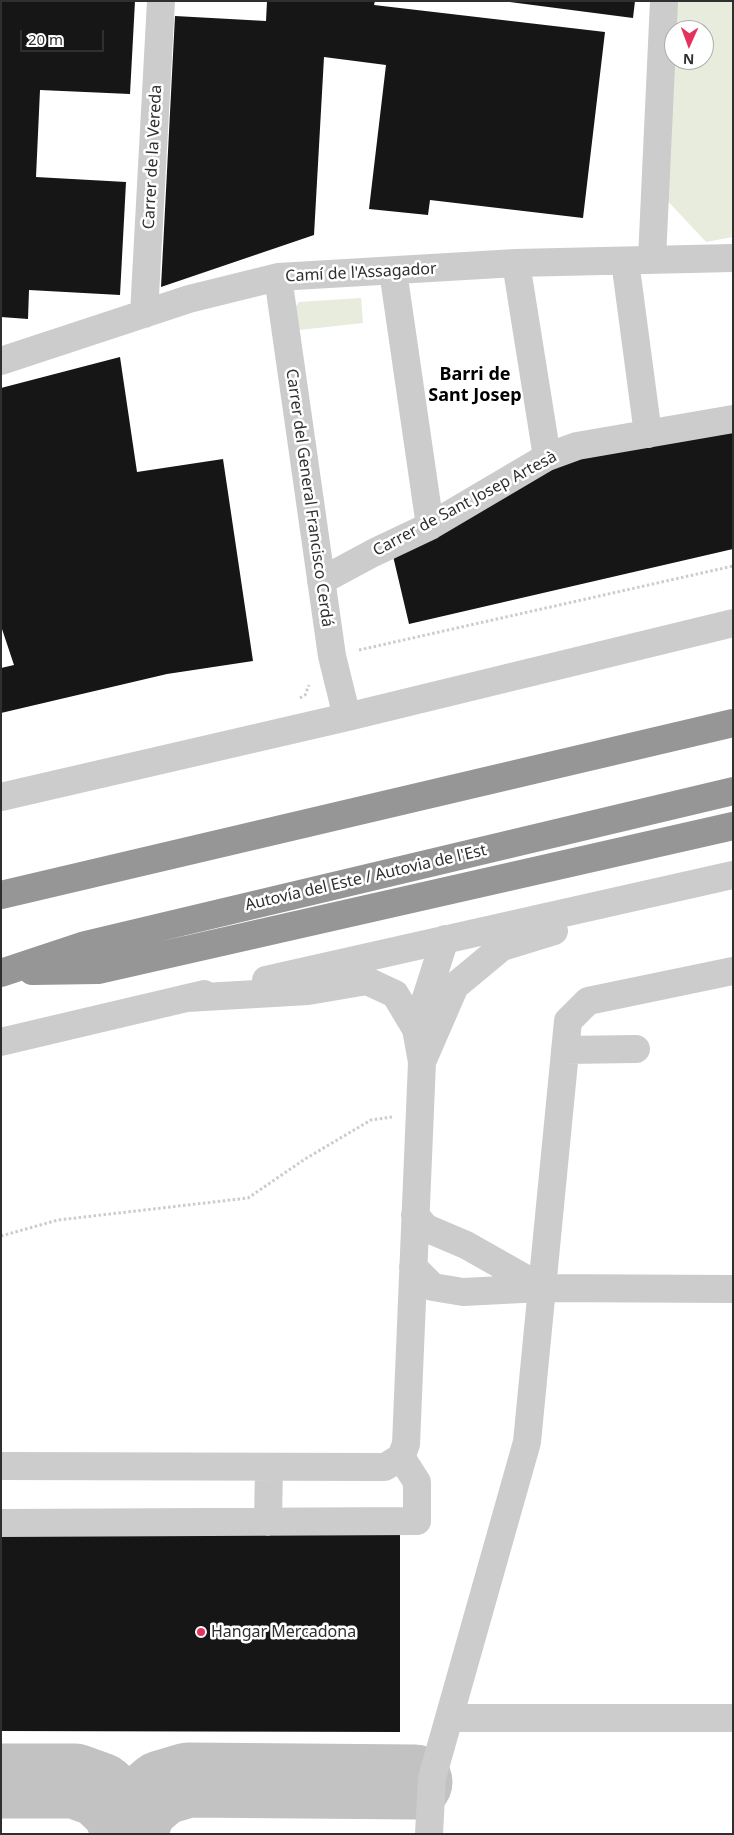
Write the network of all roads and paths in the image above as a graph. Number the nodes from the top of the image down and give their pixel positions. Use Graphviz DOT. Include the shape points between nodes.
graph roads {
  1 [pos="161,1"];
  2 [pos="664,1"];
  3 [pos="733,258"];
  4 [pos="652,259"];
  5 [pos="625,260"];
  6 [pos="516,263"];
  7 [pos="393,272"];
  8 [pos="278,277"];
  9 [pos="144,314"];
  10 [pos="1,361"];
  11 [pos="733,419"];
  12 [pos="648,434"];
  13 [pos="547,458"];
  14 [pos="430,526"];
  15 [pos="321,581"];
  16 [pos="733,623"];
  17 [pos="348,717"];
  18 [pos="733,723"];
  19 [pos="733,791"];
  20 [pos="1,797"];
  21 [pos="733,826"];
  22 [pos="726,876"];
  23 [pos="1,895"];
  24 [pos="445,939"];
  25 [pos="733,971"];
  26 [pos="4,973"];
  27 [pos="187,998"];
  28 [pos="416,1029"];
  29 [pos="1,1042"];
  30 [pos="636,1049"];
  31 [pos="565,1050"];
  32 [pos="422,1062"];
  33 [pos="420,1114"];
  34 [pos="415,1215"];
  35 [pos="1,1236"];
  36 [pos="413,1267"];
  37 [pos="542,1288"];
  38 [pos="733,1289"];
  39 [pos="401,1457"];
  40 [pos="1,1466"];
  41 [pos="269,1467"];
  42 [pos="268,1522"];
  43 [pos="1,1523"];
  44 [pos="449,1718"];
  45 [pos="733,1718"];
  46 [pos="429,1834"];
  1 -- 9 [label="street, Carrer de la Vereda"];
  2 -- 4 [label="street"];
  3 -- 4 [label="street, Camí de l'Assagador"];
  4 -- 5 [label="street, Camí de l'Assagador"];
  5 -- 6 [label="street, Camí de l'Assagador"];
  5 -- 12 [label="street"];
  6 -- 7 [label="street, Camí de l'Assagador"];
  6 -- 13 [label="street"];
  7 -- 8 [label="street, Camí de l'Assagador"];
  7 -- 14 [label="street"];
  8 -- 9 [label="street, Camí de l'Assagador"];
  8 -- 15 [label="street, Carrer del General Francisco Cerdá"];
  9 -- 10 [label="street, Camí de l'Assagador"];
  11 -- 12 [label="street, Carrer de Sant Josep Artesà"];
  12 -- 13 [label="street, Carrer de Sant Josep Artesà" via="577,446"];
  13 -- 14 [label="street, Carrer de Sant Josep Artesà"];
  14 -- 15 [label="street, Carrer de Sant Josep Artesà"];
  15 -- 17 [label="street, Carrer del General Francisco Cerdá" via="332,656"];
  16 -- 17 [label="street"];
  17 -- 20 [label="street"];
  18 -- 23 [label="highway"];
  19 -- 26 [label="highway, Autovía del Este / Autovia de l'Est" via="85,944"];
  21 -- 26 [label="highway" via="98,970"];
  22 -- 24 [label="street"];
  22 -- 32 [label="street" via="502,948 455,986"];
  24 -- 27 [label="street"];
  24 -- 28 [label="street"];
  25 -- 31 [label="street" via="588,1001 568,1020"];
  27 -- 28 [label="street" via="308,991 367,981 395,994"];
  27 -- 29 [label="street"];
  28 -- 32 [label="street"];
  30 -- 31 [label="street"];
  31 -- 37 [label="street"];
  32 -- 33 [label="street"];
  33 -- 34 [label="street"];
  33 -- 35 [label="path" via="371,1120 248,1198 58,1220"];
  34 -- 36 [label="street"];
  34 -- 37 [label="street" via="426,1228 466,1245"];
  36 -- 37 [label="street" via="432,1287 463,1292"];
  36 -- 39 [label="street" via="406,1444"];
  37 -- 38 [label="street"];
  37 -- 44 [label="street" via="527,1442"];
  39 -- 41 [label="street" via="385,1467"];
  39 -- 42 [label="street" via="417,1482 418,1521"];
  40 -- 41 [label="street"];
  41 -- 42 [label="street"];
  42 -- 43 [label="street"];
  44 -- 45 [label="street"];
  44 -- 46 [label="street" via="432,1778"];
}
